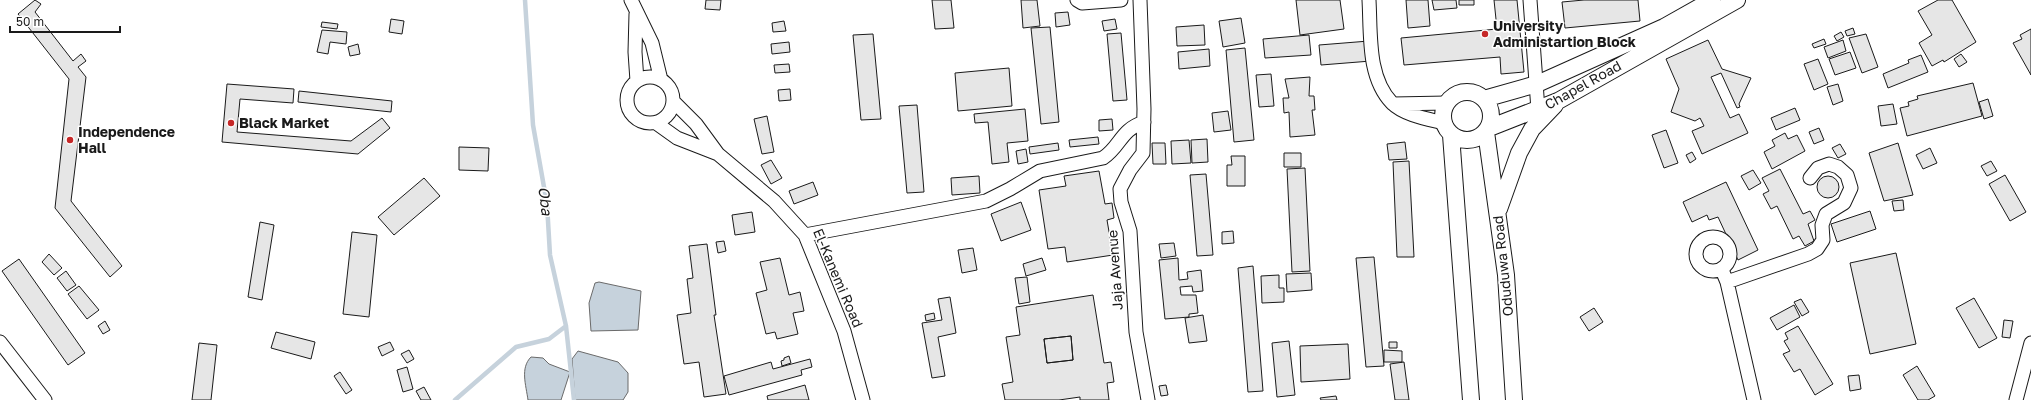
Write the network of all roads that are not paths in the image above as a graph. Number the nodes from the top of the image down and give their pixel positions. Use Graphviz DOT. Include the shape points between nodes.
graph roads {
  1 [pos="1077,0"];
  2 [pos="1121,0"];
  3 [pos="1140,0"];
  4 [pos="1369,0"];
  5 [pos="1530,0"];
  6 [pos="1712,0"];
  7 [pos="1737,0"];
  8 [pos="633,6"];
  9 [pos="661,80"];
  10 [pos="637,81"];
  11 [pos="1537,84"];
  12 [pos="1484,99"];
  13 [pos="673,101"];
  14 [pos="1558,101"];
  15 [pos="1447,103"];
  16 [pos="1393,104"];
  17 [pos="1538,110"];
  18 [pos="1144,122"];
  19 [pos="656,123"];
  20 [pos="1447,129"];
  21 [pos="1487,130"];
  22 [pos="718,154"];
  23 [pos="1810,178"];
  24 [pos="1498,213"];
  25 [pos="805,235"];
  26 [pos="0,342"];
  27 [pos="2031,342"];
  28 [pos="41,398"];
  29 [pos="863,400"];
  30 [pos="1148,400"];
  31 [pos="1471,400"];
  32 [pos="1514,400"];
  33 [pos="1754,400"];
  34 [pos="2016,400"];
  1 -- 2 [label="street" via="1082,3"];
  3 -- 18 [label="street, Jaja Avenue"];
  4 -- 16 [label="street" via="1372,60 1380,84"];
  5 -- 11 [label="street"];
  6 -- 11 [label="street, Chapel Road" via="1664,27"];
  7 -- 14 [label="street, Chapel Road"];
  8 -- 9 [label="street" via="652,44"];
  8 -- 10 [label="street"];
  9 -- 10 [label="street" via="652,77"];
  9 -- 13 [label="street" via="668,86"];
  10 -- 19 [label="street" via="631,86 628,94 629,110 640,121"];
  11 -- 12 [label="street, Chapel Road"];
  11 -- 17 [label="street"];
  12 -- 15 [label="street" via="1474,92 1462,92"];
  12 -- 21 [label="street" via="1492,113"];
  13 -- 19 [label="street" via="667,115"];
  13 -- 22 [label="street, El-Kanemi Road" via="696,124"];
  14 -- 17 [label="street, Chapel Road"];
  14 -- 24 [label="street" via="1532,129 1519,153"];
  15 -- 16 [label="street"];
  15 -- 20 [label="street" via="1444,109"];
  16 -- 20 [label="street"];
  17 -- 21 [label="street, Chapel Road"];
  18 -- 25 [label="street" via="1123,134 1103,158 1040,171 986,201"];
  18 -- 30 [label="street, Jaja Avenue" via="1143,153 1120,189 1121,202 1130,231 1136,332"];
  19 -- 22 [label="street, El-Kanemi Road" via="677,138"];
  20 -- 21 [label="street" via="1458,139 1473,140"];
  20 -- 31 [label="street"];
  21 -- 24 [label="street, Oduduwa Road"];
  22 -- 25 [label="street, El-Kanemi Road" via="774,201"];
  23 -- 33 [label="street" via="1818,168 1828,164 1838,167 1847,174 1851,188 1844,203 1826,214 1822,226 1823,240 1817,249 1808,254 1725,276"];
  24 -- 32 [label="street, Oduduwa Road" via="1506,275"];
  25 -- 29 [label="street, El-Kanemi Road" via="844,331"];
  26 -- 28 [label="street"];
  27 -- 34 [label="street"];
}
